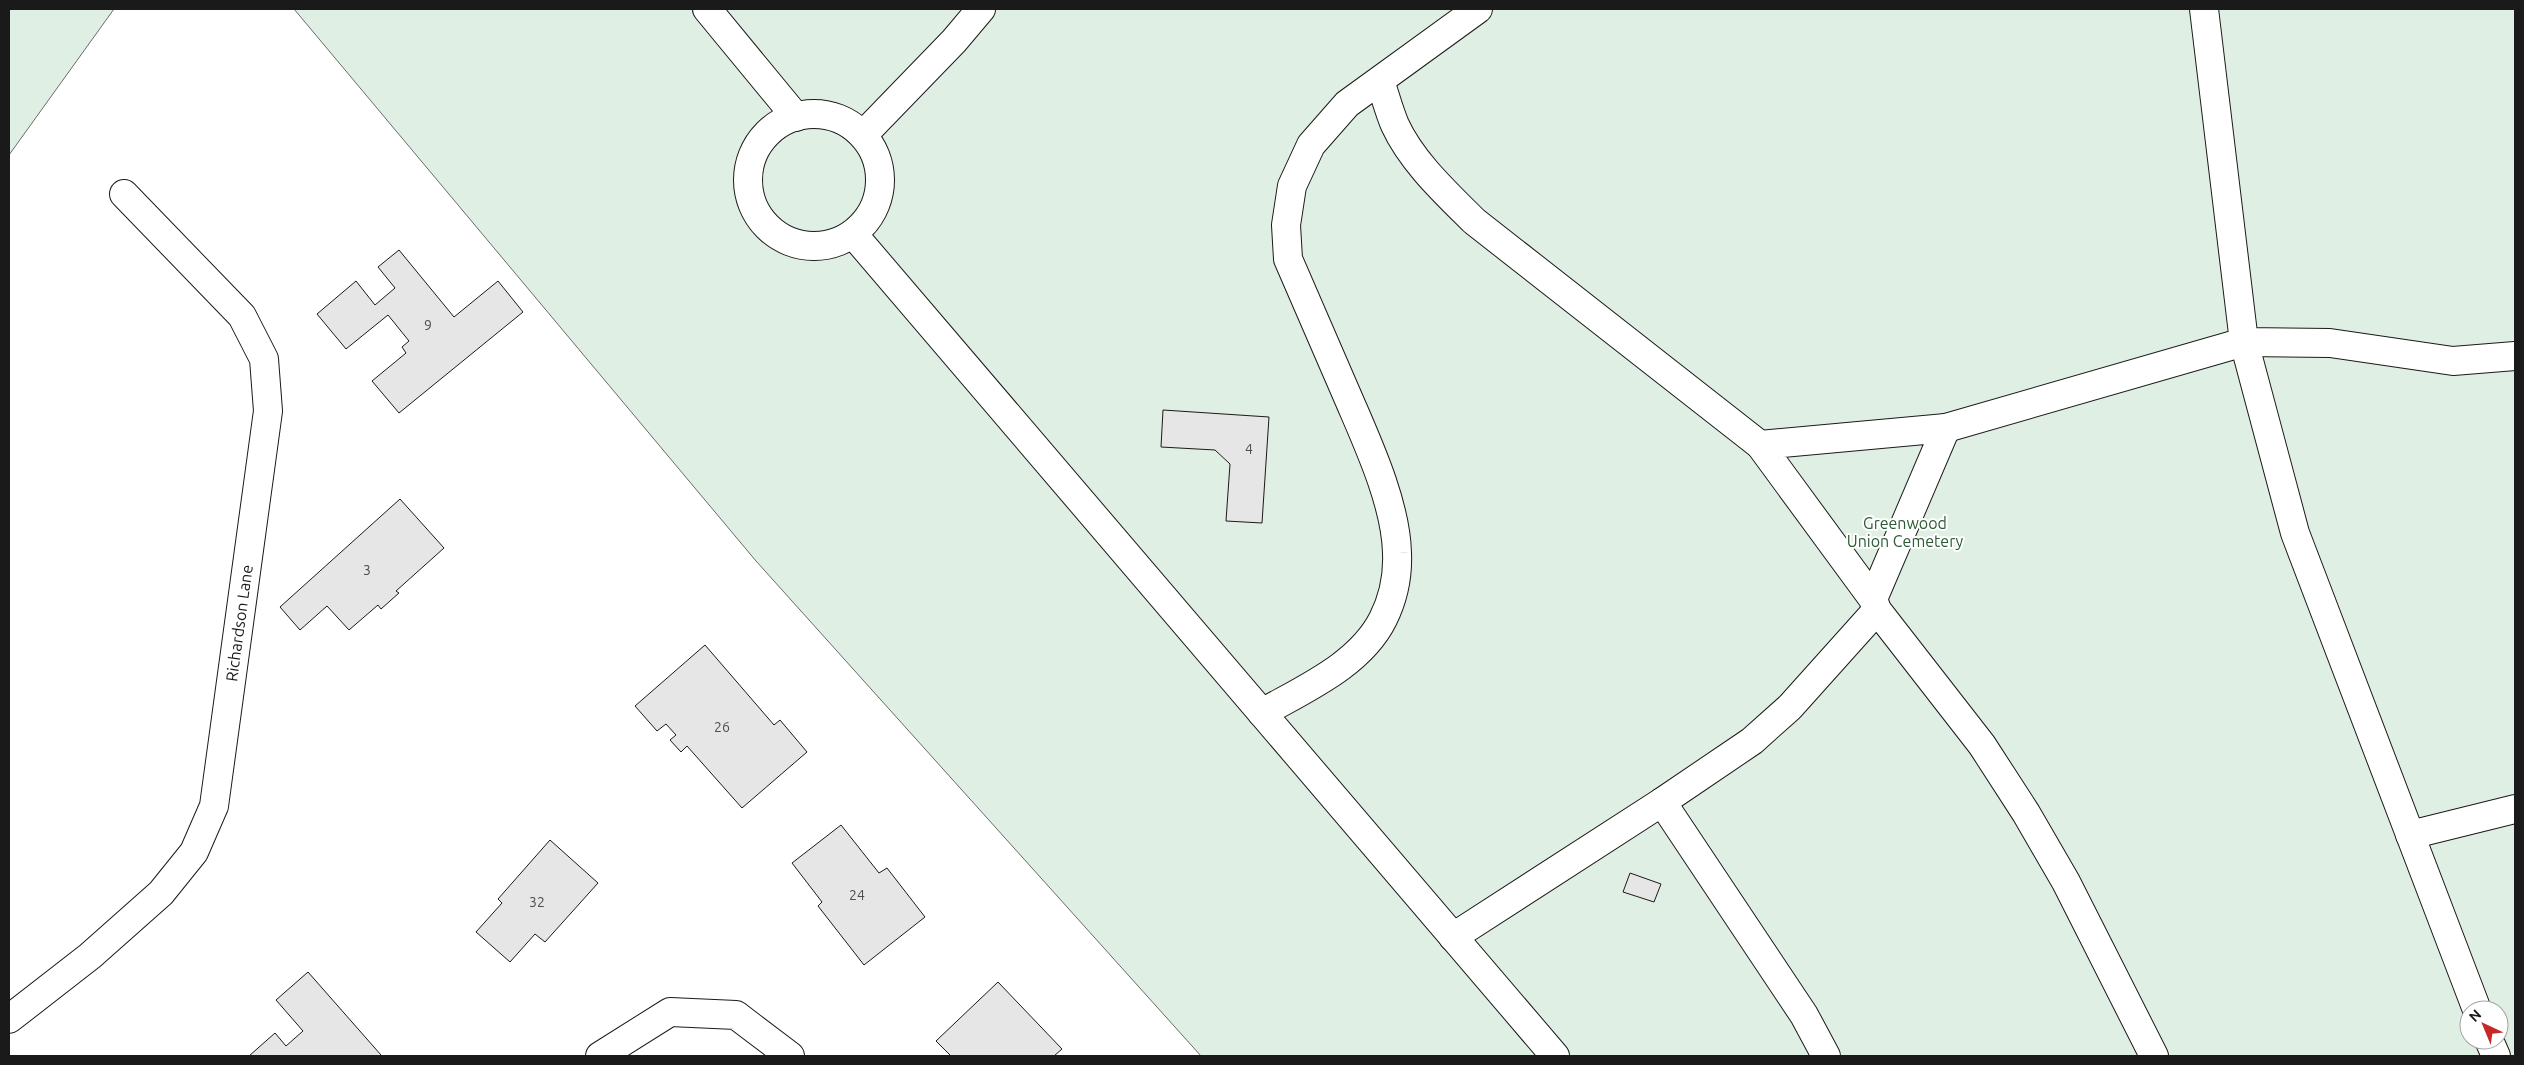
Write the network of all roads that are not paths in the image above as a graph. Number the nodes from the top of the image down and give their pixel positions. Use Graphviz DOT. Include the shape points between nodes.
graph roads {
  1 [pos="707,9"];
  2 [pos="980,9"];
  3 [pos="1478,9"];
  4 [pos="2204,9"];
  5 [pos="1380,81"];
  6 [pos="796,117"];
  7 [pos="863,135"];
  8 [pos="124,194"];
  9 [pos="853,234"];
  10 [pos="2244,342"];
  11 [pos="2515,356"];
  12 [pos="1946,428"];
  13 [pos="1760,445"];
  14 [pos="1875,605"];
  15 [pos="1262,714"];
  16 [pos="1662,802"];
  17 [pos="2515,809"];
  18 [pos="2410,835"];
  19 [pos="1452,937"];
  20 [pos="2473,1000"];
  21 [pos="9,1019"];
  22 [pos="600,1056"];
  23 [pos="790,1056"];
  24 [pos="1554,1056"];
  25 [pos="1826,1056"];
  26 [pos="2154,1056"];
  1 -- 6 [label="street"];
  2 -- 7 [label="street"];
  3 -- 5 [label="street"];
  4 -- 10 [label="street"];
  5 -- 13 [label="street" via="1395,125 1418,161 1474,221"];
  5 -- 15 [label="street" via="1347,104 1311,145 1292,186 1286,225 1288,259 1377,468 1397,552 1395,587 1382,620 1360,650 1334,671"];
  6 -- 7 [label="street" via="826,114 846,122"];
  6 -- 9 [label="street" via="784,121 767,134 754,151 748,171 749,193 756,213 770,230 796,244 810,247 833,244"];
  7 -- 9 [label="street" via="875,154 880,183 878,198 868,218"];
  8 -- 21 [label="street, Richardson Lane" via="242,316 264,359 268,410 214,806 194,852 161,893 90,956"];
  9 -- 15 [label="street"];
  10 -- 11 [label="street" via="2330,343 2453,361"];
  10 -- 12 [label="street"];
  10 -- 18 [label="street" via="2296,534"];
  12 -- 13 [label="street"];
  12 -- 14 [label="street"];
  13 -- 14 [label="street"];
  14 -- 16 [label="street" via="1790,707 1752,741"];
  14 -- 26 [label="street" via="1982,745 2026,814 2066,882"];
  15 -- 19 [label="street"];
  16 -- 19 [label="street"];
  16 -- 25 [label="street" via="1804,1015"];
  17 -- 18 [label="street"];
  18 -- 20 [label="street"];
  19 -- 24 [label="street"];
  22 -- 23 [label="street" via="670,1012 736,1015"];
}
